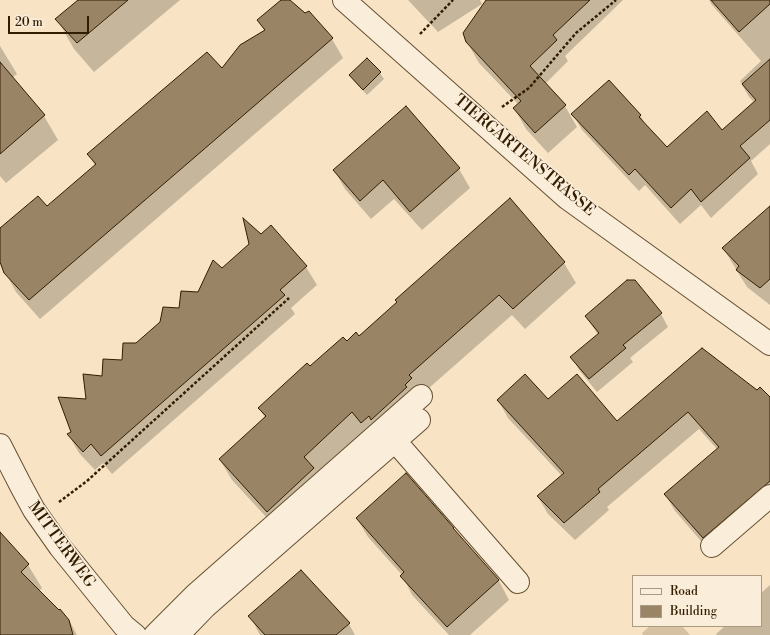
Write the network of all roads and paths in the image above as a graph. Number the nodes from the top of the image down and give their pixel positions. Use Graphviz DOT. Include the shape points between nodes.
graph roads {
  1 [pos="344,0"];
  2 [pos="453,0"];
  3 [pos="616,0"];
  4 [pos="404,52"];
  5 [pos="482,122"];
  6 [pos="289,298"];
  7 [pos="770,344"];
  8 [pos="421,396"];
  9 [pos="420,420"];
  10 [pos="395,442"];
  11 [pos="0,445"];
  12 [pos="770,496"];
  13 [pos="39,516"];
  14 [pos="712,546"];
  15 [pos="518,582"];
  16 [pos="125,632"];
  17 [pos="155,635"];
  18 [pos="178,635"];
  1 -- 4 [label="street, TIERGARTENSTRASSE"];
  2 -- 4 [label="path"];
  3 -- 5 [label="path" via="576,33 528,88"];
  4 -- 5 [label="street, TIERGARTENSTRASSE"];
  5 -- 7 [label="street, TIERGARTENSTRASSE" via="567,198"];
  6 -- 13 [label="path" via="87,480"];
  8 -- 17 [label="street" via="201,590"];
  9 -- 10 [label="street"];
  10 -- 15 [label="street"];
  10 -- 18 [label="street" via="205,607"];
  11 -- 13 [label="street, MITTERWEG"];
  12 -- 14 [label="street"];
  13 -- 16 [label="street, MITTERWEG"];
}
